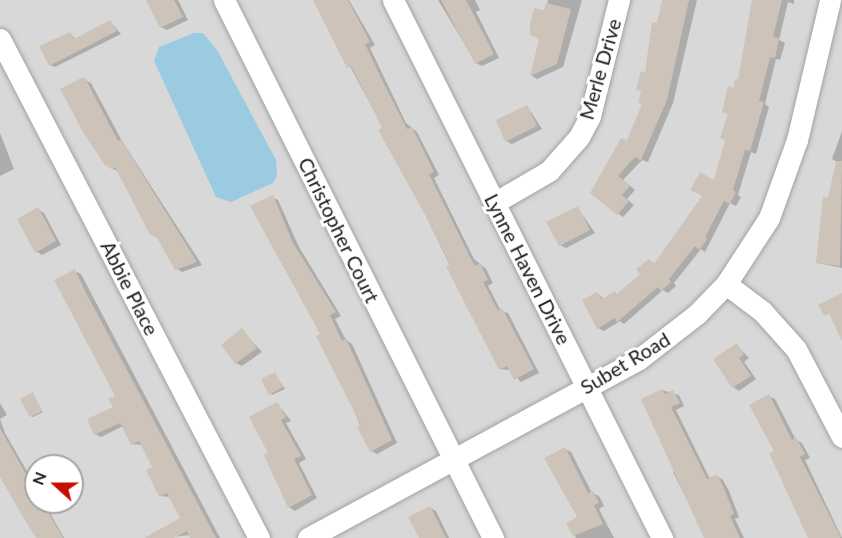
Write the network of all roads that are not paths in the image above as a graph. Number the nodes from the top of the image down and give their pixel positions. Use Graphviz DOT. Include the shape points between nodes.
graph roads {
  1 [pos="224,0"];
  2 [pos="393,0"];
  3 [pos="619,0"];
  4 [pos="830,0"];
  5 [pos="0,39"];
  6 [pos="494,202"];
  7 [pos="726,284"];
  8 [pos="587,387"];
  9 [pos="842,436"];
  10 [pos="453,460"];
  11 [pos="259,538"];
  12 [pos="308,538"];
  13 [pos="493,538"];
  14 [pos="662,538"];
  1 -- 10 [label="street, Christopher Court"];
  2 -- 6 [label="street, Lynne Haven Drive"];
  3 -- 6 [label="street, Merle Drive" via="595,100 579,137 549,171"];
  4 -- 7 [label="street, Subet Road" via="785,178 769,218"];
  5 -- 11 [label="street, Abbie Place"];
  6 -- 8 [label="street, Lynne Haven Drive"];
  7 -- 8 [label="street, Subet Road" via="669,338"];
  7 -- 9 [label="street" via="769,318 796,349"];
  8 -- 10 [label="street, Subet Road"];
  8 -- 14 [label="street, Lynne Haven Drive"];
  10 -- 12 [label="street, Subet Road"];
  10 -- 13 [label="street, Christopher Court"];
}
